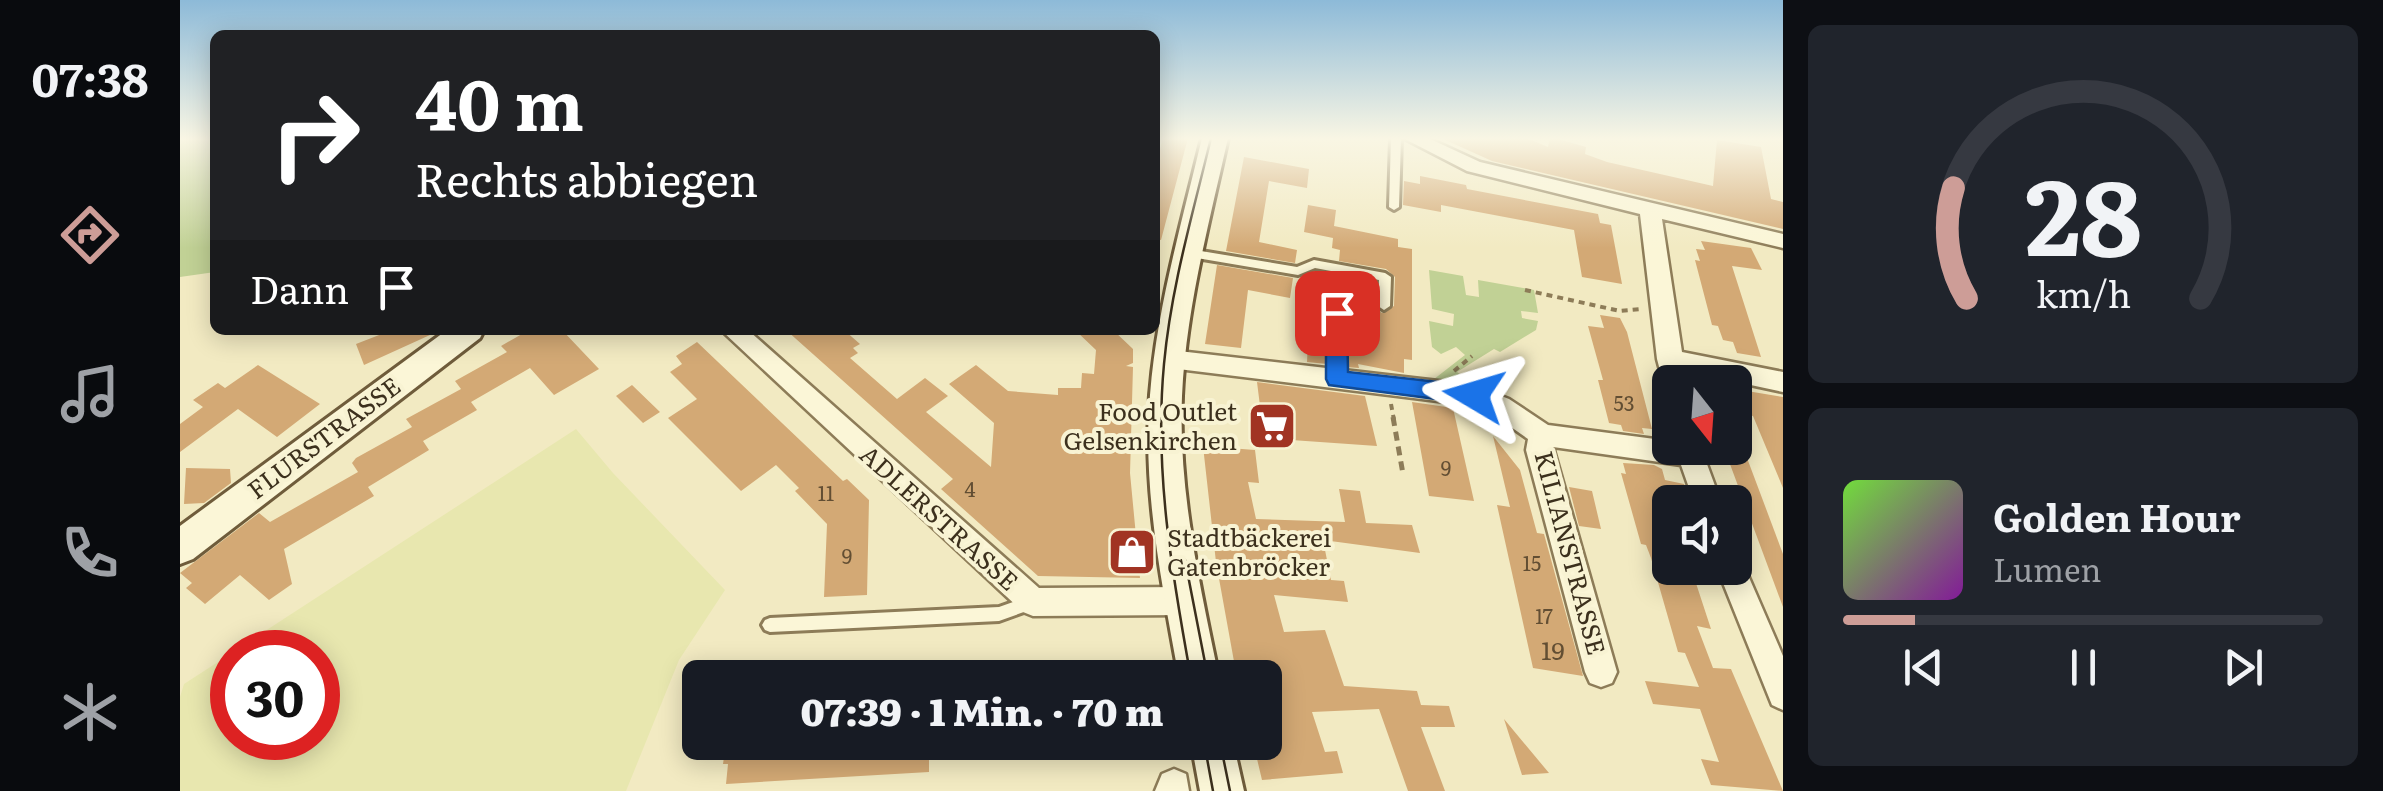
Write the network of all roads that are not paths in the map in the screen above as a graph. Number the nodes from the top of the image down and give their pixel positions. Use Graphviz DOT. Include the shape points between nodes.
graph roads {
  1 [pos="1207,175"];
  2 [pos="1395,175"];
  3 [pos="1506,175"];
  4 [pos="1394,207"];
  5 [pos="1650,210"];
  6 [pos="1783,241"];
  7 [pos="1190,253"];
  8 [pos="1384,306"];
  9 [pos="1337,313"];
  10 [pos="462,335"];
  11 [pos="739,335"];
  12 [pos="1170,359"];
  13 [pos="1671,365"];
  14 [pos="1337,379"];
  15 [pos="1752,379"];
  16 [pos="1783,382"];
  17 [pos="1542,435"];
  18 [pos="1652,447"];
  19 [pos="180,547"];
  20 [pos="1740,585"];
  21 [pos="1185,600"];
  22 [pos="1033,602"];
  23 [pos="770,625"];
  24 [pos="1770,638"];
  25 [pos="1196,660"];
  26 [pos="1601,672"];
  27 [pos="1783,694"];
  28 [pos="1216,760"];
  29 [pos="1222,791"];
  1 -- 7 [label="main road"];
  2 -- 4 [label="lane"];
  3 -- 5 [label="street"];
  5 -- 6 [label="street"];
  5 -- 13 [label="street"];
  7 -- 8 [label="lane" via="1385,277"];
  7 -- 12 [label="main road"];
  9 -- 14 [label="lane"];
  10 -- 19 [label="main road, FLURSTRASSE"];
  11 -- 22 [label="street, ADLERSTRASSE"];
  12 -- 14 [label="street, KILIANSTRASSE"];
  12 -- 21 [label="main road" via="1167,475"];
  14 -- 17 [label="street, KILIANSTRASSE" via="1474,395"];
  15 -- 16 [label="street"];
  17 -- 18 [label="street, KILIANSTRASSE"];
  17 -- 26 [label="street, KILIANSTRASSE" via="1538,450"];
  20 -- 24 [label="street"];
  21 -- 22 [label="street, ADLERSTRASSE"];
  21 -- 25 [label="main road"];
  22 -- 23 [label="lane" via="999,614"];
  24 -- 27 [label="street"];
  28 -- 29 [label="main road"];
}
